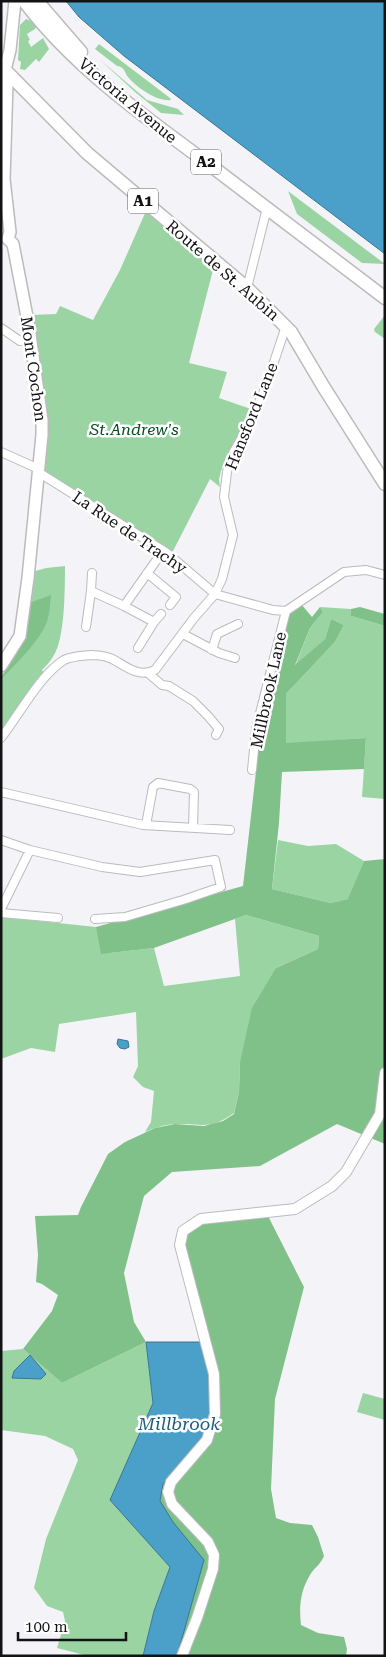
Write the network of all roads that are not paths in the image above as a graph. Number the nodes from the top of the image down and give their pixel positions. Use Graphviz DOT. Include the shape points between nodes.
graph roads {
  1 [pos="15,1"];
  2 [pos="24,1"];
  3 [pos="37,1"];
  4 [pos="3,68"];
  5 [pos="267,208"];
  6 [pos="4,239"];
  7 [pos="247,288"];
  8 [pos="385,290"];
  9 [pos="385,298"];
  10 [pos="286,326"];
  11 [pos="1,328"];
  12 [pos="20,341"];
  13 [pos="1,452"];
  14 [pos="38,470"];
  15 [pos="385,484"];
  16 [pos="163,550"];
  17 [pos="92,573"];
  18 [pos="147,573"];
  19 [pos="385,575"];
  20 [pos="91,591"];
  21 [pos="215,594"];
  22 [pos="170,605"];
  23 [pos="124,606"];
  24 [pos="286,611"];
  25 [pos="161,614"];
  26 [pos="154,622"];
  27 [pos="238,624"];
  28 [pos="86,627"];
  29 [pos="183,634"];
  30 [pos="138,648"];
  31 [pos="212,650"];
  32 [pos="235,658"];
  33 [pos="1,666"];
  34 [pos="148,673"];
  35 [pos="216,734"];
  36 [pos="1,738"];
  37 [pos="252,770"];
  38 [pos="1,792"];
  39 [pos="146,825"];
  40 [pos="193,828"];
  41 [pos="230,830"];
  42 [pos="1,840"];
  43 [pos="30,850"];
  44 [pos="1,909"];
  45 [pos="1,914"];
  46 [pos="58,918"];
  47 [pos="95,919"];
  48 [pos="385,1073"];
  49 [pos="182,1656"];
  1 -- 4 [label="main road, Mont Cochon" via="10,50"];
  2 -- 5 [label="main road, Victoria Avenue / A2" via="95,75 140,113"];
  3 -- 8 [label="main road, Victoria Avenue / A2" via="98,69 139,104"];
  4 -- 6 [label="main road, Mont Cochon" via="7,83 4,179 10,232"];
  4 -- 7 [label="main road, Route de St. Aubin / A1" via="87,154"];
  5 -- 7 [label="street"];
  5 -- 9 [label="main road, Victoria Avenue / A2"];
  6 -- 14 [label="main road, Mont Cochon" via="13,244 29,327 42,420"];
  7 -- 10 [label="main road, Route de St. Aubin / A1"];
  10 -- 15 [label="main road, Route de St. Aubin / A1" via="298,340"];
  10 -- 21 [label="street, Hansford Lane" via="266,386 226,472 224,497 232,535 222,579"];
  11 -- 12 [label="street"];
  13 -- 14 [label="street, La Rue de Trachy"];
  14 -- 16 [label="street, La Rue de Trachy"];
  14 -- 33 [label="main road, Mont Cochon" via="20,636"];
  16 -- 18 [label="street"];
  16 -- 21 [label="street, La Rue de Trachy"];
  17 -- 20 [label="street"];
  18 -- 22 [label="street" via="176,598"];
  18 -- 23 [label="street"];
  19 -- 24 [label="street" via="366,570 344,572"];
  20 -- 23 [label="street"];
  20 -- 28 [label="street"];
  21 -- 24 [label="street, La Rue de Trachy"];
  21 -- 29 [label="street"];
  23 -- 26 [label="street"];
  24 -- 37 [label="street, Millbrook Lane" via="256,729"];
  25 -- 26 [label="street"];
  26 -- 30 [label="street"];
  27 -- 31 [label="street" via="217,634"];
  29 -- 31 [label="street"];
  29 -- 34 [label="street" via="155,670"];
  31 -- 32 [label="street"];
  34 -- 35 [label="street" via="162,685 193,702 219,729"];
  34 -- 36 [label="street" via="132,672 110,657 100,655 75,656 65,660 47,675"];
  38 -- 39 [label="street"];
  39 -- 40 [label="street"];
  39 -- 40 [label="street" via="154,787 158,783 190,788 194,792"];
  40 -- 41 [label="street"];
  42 -- 43 [label="street"];
  43 -- 44 [label="street"];
  43 -- 47 [label="street" via="102,867 140,872 215,860 221,887 125,917"];
  45 -- 46 [label="street"];
  48 -- 49 [label="street" via="380,1114 346,1172 332,1186 295,1209 201,1220 183,1231 180,1245 214,1374 215,1414 207,1440 171,1482 168,1492 172,1504 208,1542 214,1555 213,1569"];
}
